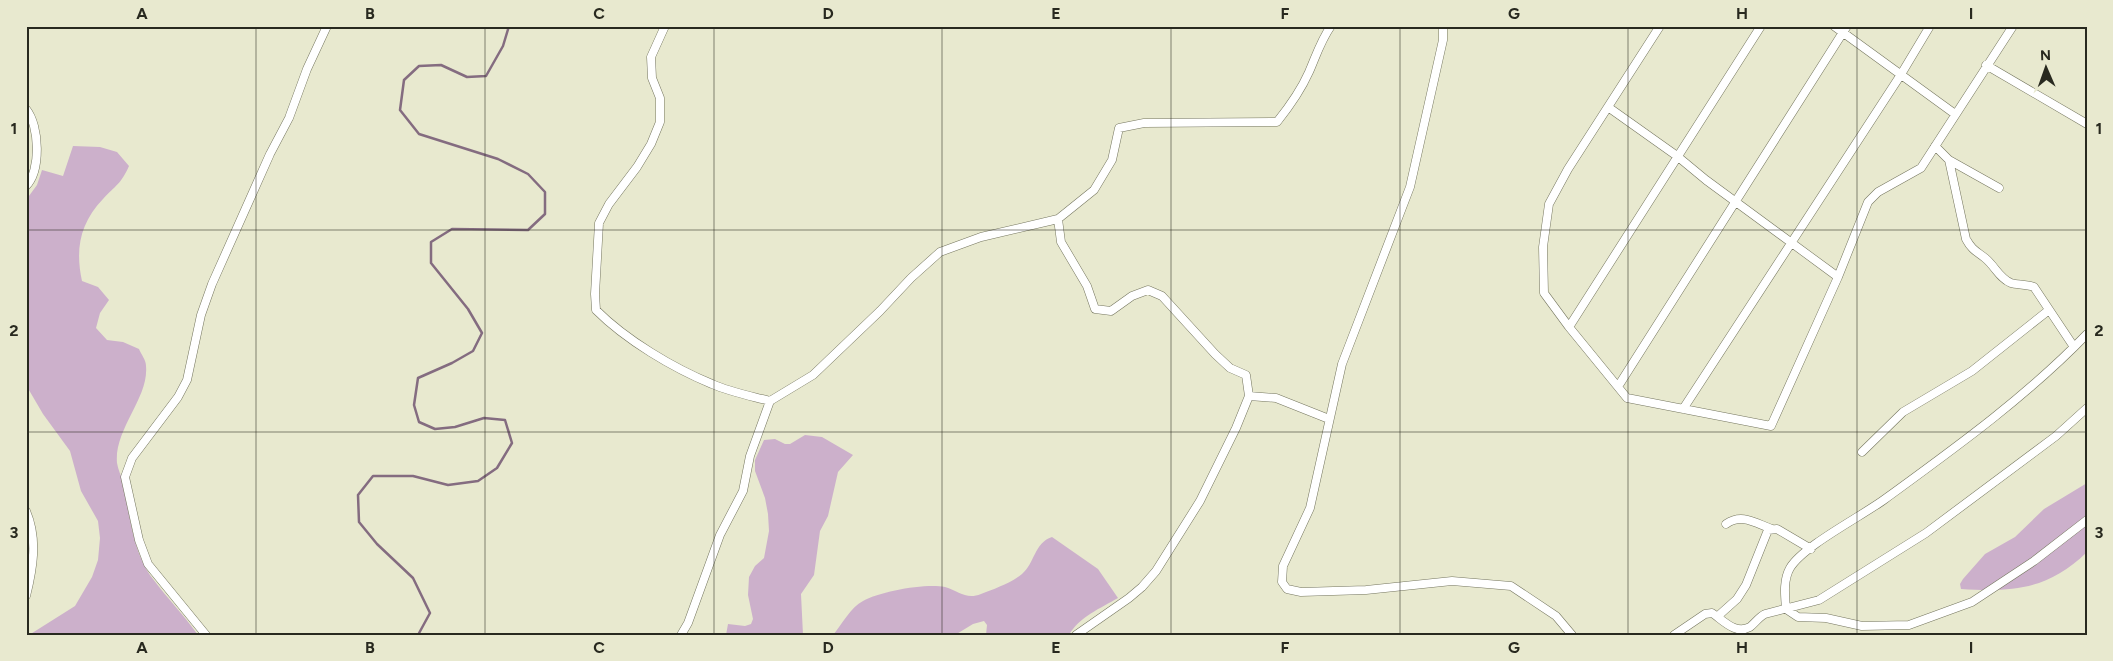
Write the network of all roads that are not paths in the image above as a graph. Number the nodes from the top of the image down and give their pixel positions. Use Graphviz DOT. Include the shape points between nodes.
graph roads {
  1 [pos="327,26"];
  2 [pos="665,26"];
  3 [pos="1331,26"];
  4 [pos="1443,26"];
  5 [pos="1660,26"];
  6 [pos="1761,26"];
  7 [pos="1834,26"];
  8 [pos="1930,26"];
  9 [pos="2013,26"];
  10 [pos="1845,29"];
  11 [pos="1986,65"];
  12 [pos="1900,76"];
  13 [pos="1608,107"];
  14 [pos="26,110"];
  15 [pos="1955,114"];
  16 [pos="2087,124"];
  17 [pos="1935,146"];
  18 [pos="1677,156"];
  19 [pos="1949,160"];
  20 [pos="26,186"];
  21 [pos="1999,188"];
  22 [pos="1736,200"];
  23 [pos="1058,219"];
  24 [pos="1792,241"];
  25 [pos="1838,277"];
  26 [pos="2049,310"];
  27 [pos="1569,326"];
  28 [pos="2087,334"];
  29 [pos="2074,347"];
  30 [pos="1618,385"];
  31 [pos="1249,396"];
  32 [pos="770,401"];
  33 [pos="2087,408"];
  34 [pos="1683,410"];
  35 [pos="1329,419"];
  36 [pos="1862,452"];
  37 [pos="26,511"];
  38 [pos="2087,520"];
  39 [pos="1726,524"];
  40 [pos="1772,529"];
  41 [pos="1811,549"];
  42 [pos="26,596"];
  43 [pos="1786,609"];
  44 [pos="1718,616"];
  45 [pos="206,635"];
  46 [pos="682,635"];
  47 [pos="1076,635"];
  48 [pos="1572,635"];
  49 [pos="1674,635"];
  1 -- 45 [label="street" via="212,284 201,315 187,380 132,458 125,477 139,540 148,564"];
  2 -- 32 [label="street" via="651,57 652,78 660,98 660,122 651,144 599,223 596,310 622,332 674,365 712,384"];
  3 -- 23 [label="street" via="1308,74 1277,122 1144,123 1119,128 1112,160 1094,190"];
  4 -- 35 [label="street" via="1443,40 1410,187 1342,364"];
  5 -- 13 [label="street"];
  6 -- 18 [label="street"];
  7 -- 10 [label="street"];
  8 -- 12 [label="street"];
  9 -- 11 [label="street"];
  10 -- 12 [label="street"];
  10 -- 22 [label="street"];
  11 -- 15 [label="street"];
  11 -- 16 [label="street"];
  12 -- 15 [label="street"];
  12 -- 24 [label="street"];
  13 -- 18 [label="street"];
  13 -- 27 [label="street" via="1549,204 1544,247 1544,292"];
  14 -- 20 [label="street" via="32,116 36,132 32,180"];
  15 -- 17 [label="street"];
  17 -- 19 [label="street"];
  17 -- 25 [label="street" via="1920,168 1878,192 1868,202"];
  18 -- 22 [label="street"];
  18 -- 27 [label="street"];
  19 -- 21 [label="street"];
  19 -- 26 [label="street" via="1966,239 1972,250 1986,258 2003,278 2013,284 2024,283 2034,287"];
  22 -- 24 [label="street"];
  22 -- 30 [label="street"];
  23 -- 31 [label="street" via="1061,242 1087,286 1095,309 1111,311 1132,296 1148,290 1162,296 1215,354 1230,368 1246,375"];
  23 -- 32 [label="street" via="980,237 940,252 813,375"];
  24 -- 25 [label="street"];
  24 -- 34 [label="street"];
  25 -- 34 [label="street" via="1771,426"];
  26 -- 29 [label="street"];
  26 -- 36 [label="street" via="1972,371 1903,412"];
  27 -- 30 [label="street"];
  28 -- 29 [label="street"];
  29 -- 41 [label="street" via="2033,387 1962,442"];
  30 -- 34 [label="street" via="1628,398"];
  31 -- 35 [label="street" via="1276,398"];
  31 -- 47 [label="street" via="1200,502 1156,571 1129,598"];
  32 -- 46 [label="street" via="750,456 744,490 720,535"];
  33 -- 43 [label="street" via="2056,436 1926,533 1818,600"];
  35 -- 48 [label="street" via="1310,508 1283,566 1282,582 1287,589 1301,592 1366,590 1452,581 1511,586 1556,616"];
  37 -- 42 [label="street" via="34,553"];
  38 -- 43 [label="street" via="2034,561 1972,602 1909,625 1862,626 1826,618 1798,617"];
  39 -- 40 [label="street" via="1740,518"];
  40 -- 41 [label="street"];
  40 -- 44 [label="street" via="1766,534 1746,585 1737,599"];
  41 -- 43 [label="street" via="1801,555 1790,569 1785,588"];
  43 -- 44 [label="street" via="1765,614 1742,630 1736,630"];
  44 -- 49 [label="street" via="1705,614"];
}
